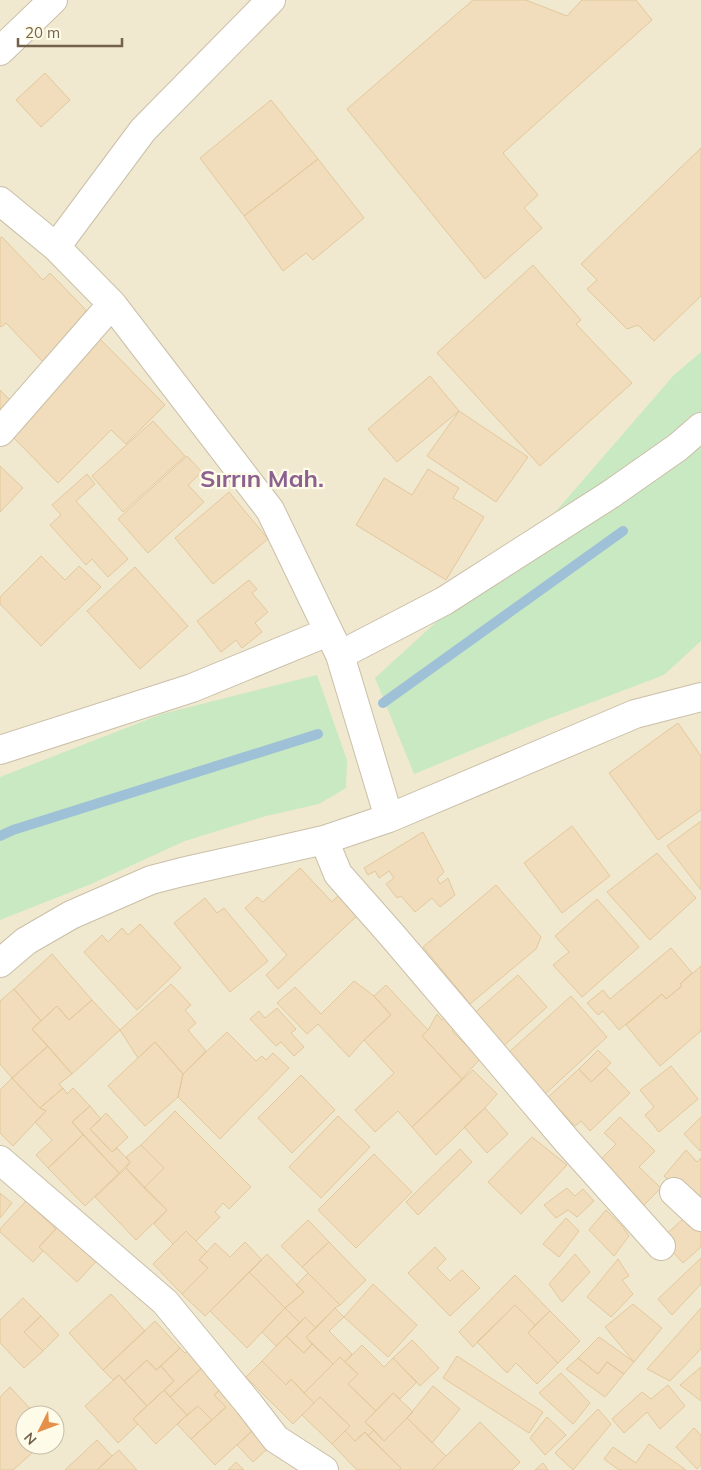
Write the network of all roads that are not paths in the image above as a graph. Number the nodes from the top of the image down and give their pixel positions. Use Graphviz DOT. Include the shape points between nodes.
graph roads {
  1 [pos="53,0"];
  2 [pos="271,0"];
  3 [pos="0,51"];
  4 [pos="0,201"];
  5 [pos="56,247"];
  6 [pos="112,304"];
  7 [pos="701,427"];
  8 [pos="0,432"];
  9 [pos="334,644"];
  10 [pos="701,696"];
  11 [pos="0,750"];
  12 [pos="388,818"];
  13 [pos="324,840"];
  14 [pos="0,963"];
  15 [pos="0,1160"];
  16 [pos="674,1192"];
  17 [pos="701,1217"];
  18 [pos="661,1246"];
  19 [pos="312,1467"];
  1 -- 3 [label="street"];
  2 -- 5 [label="street" via="143,130"];
  4 -- 5 [label="street"];
  5 -- 6 [label="street"];
  6 -- 8 [label="street"];
  6 -- 9 [label="street" via="270,510"];
  7 -- 9 [label="street" via="611,494 444,601"];
  9 -- 11 [label="street"];
  9 -- 12 [label="street"];
  10 -- 12 [label="street" via="635,714"];
  12 -- 13 [label="street"];
  13 -- 14 [label="street" via="151,880 71,915 26,941"];
  13 -- 18 [label="street" via="338,874"];
  15 -- 19 [label="street" via="165,1302 276,1439"];
  16 -- 17 [label="street"];
}
